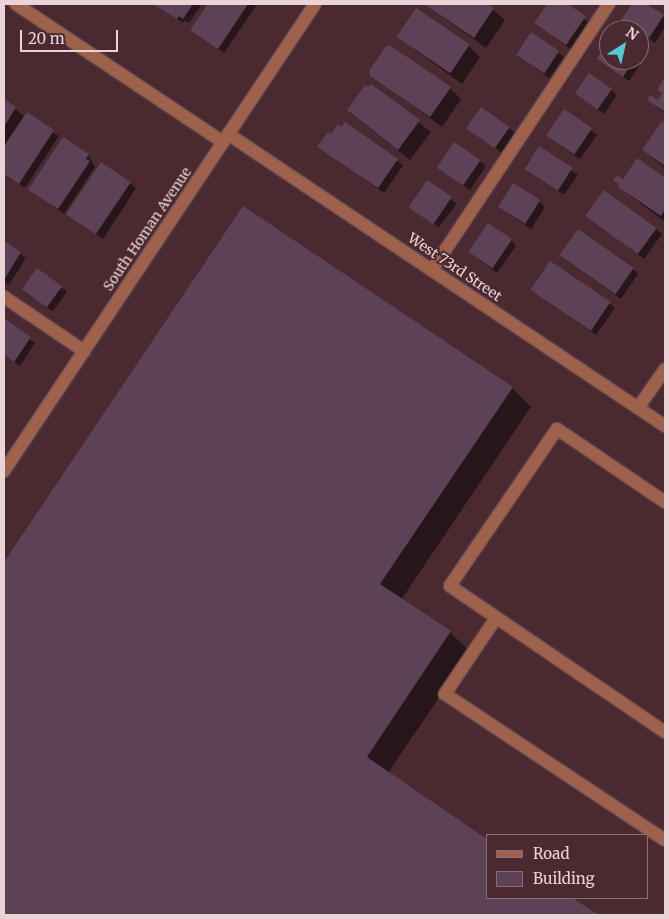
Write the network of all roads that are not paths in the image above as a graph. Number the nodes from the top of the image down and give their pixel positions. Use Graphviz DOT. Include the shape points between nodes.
graph roads {
  1 [pos="16,4"];
  2 [pos="315,4"];
  3 [pos="608,4"];
  4 [pos="225,138"];
  5 [pos="432,270"];
  6 [pos="4,297"];
  7 [pos="84,351"];
  8 [pos="665,368"];
  9 [pos="638,408"];
  10 [pos="665,426"];
  11 [pos="4,472"];
  12 [pos="665,502"];
  13 [pos="496,618"];
  14 [pos="665,732"];
  15 [pos="665,840"];
  1 -- 4 [label="street, West 73rd Street"];
  2 -- 4 [label="street, South Homan Avenue"];
  3 -- 5 [label="street"];
  4 -- 5 [label="street, West 73rd Street"];
  4 -- 7 [label="street, South Homan Avenue"];
  5 -- 9 [label="street, West 73rd Street"];
  6 -- 7 [label="street"];
  7 -- 11 [label="street, South Homan Avenue"];
  8 -- 9 [label="street"];
  9 -- 10 [label="street, West 73rd Street"];
  12 -- 13 [label="street" via="557,429 450,586"];
  13 -- 14 [label="street"];
  13 -- 15 [label="street" via="445,694"];
}
